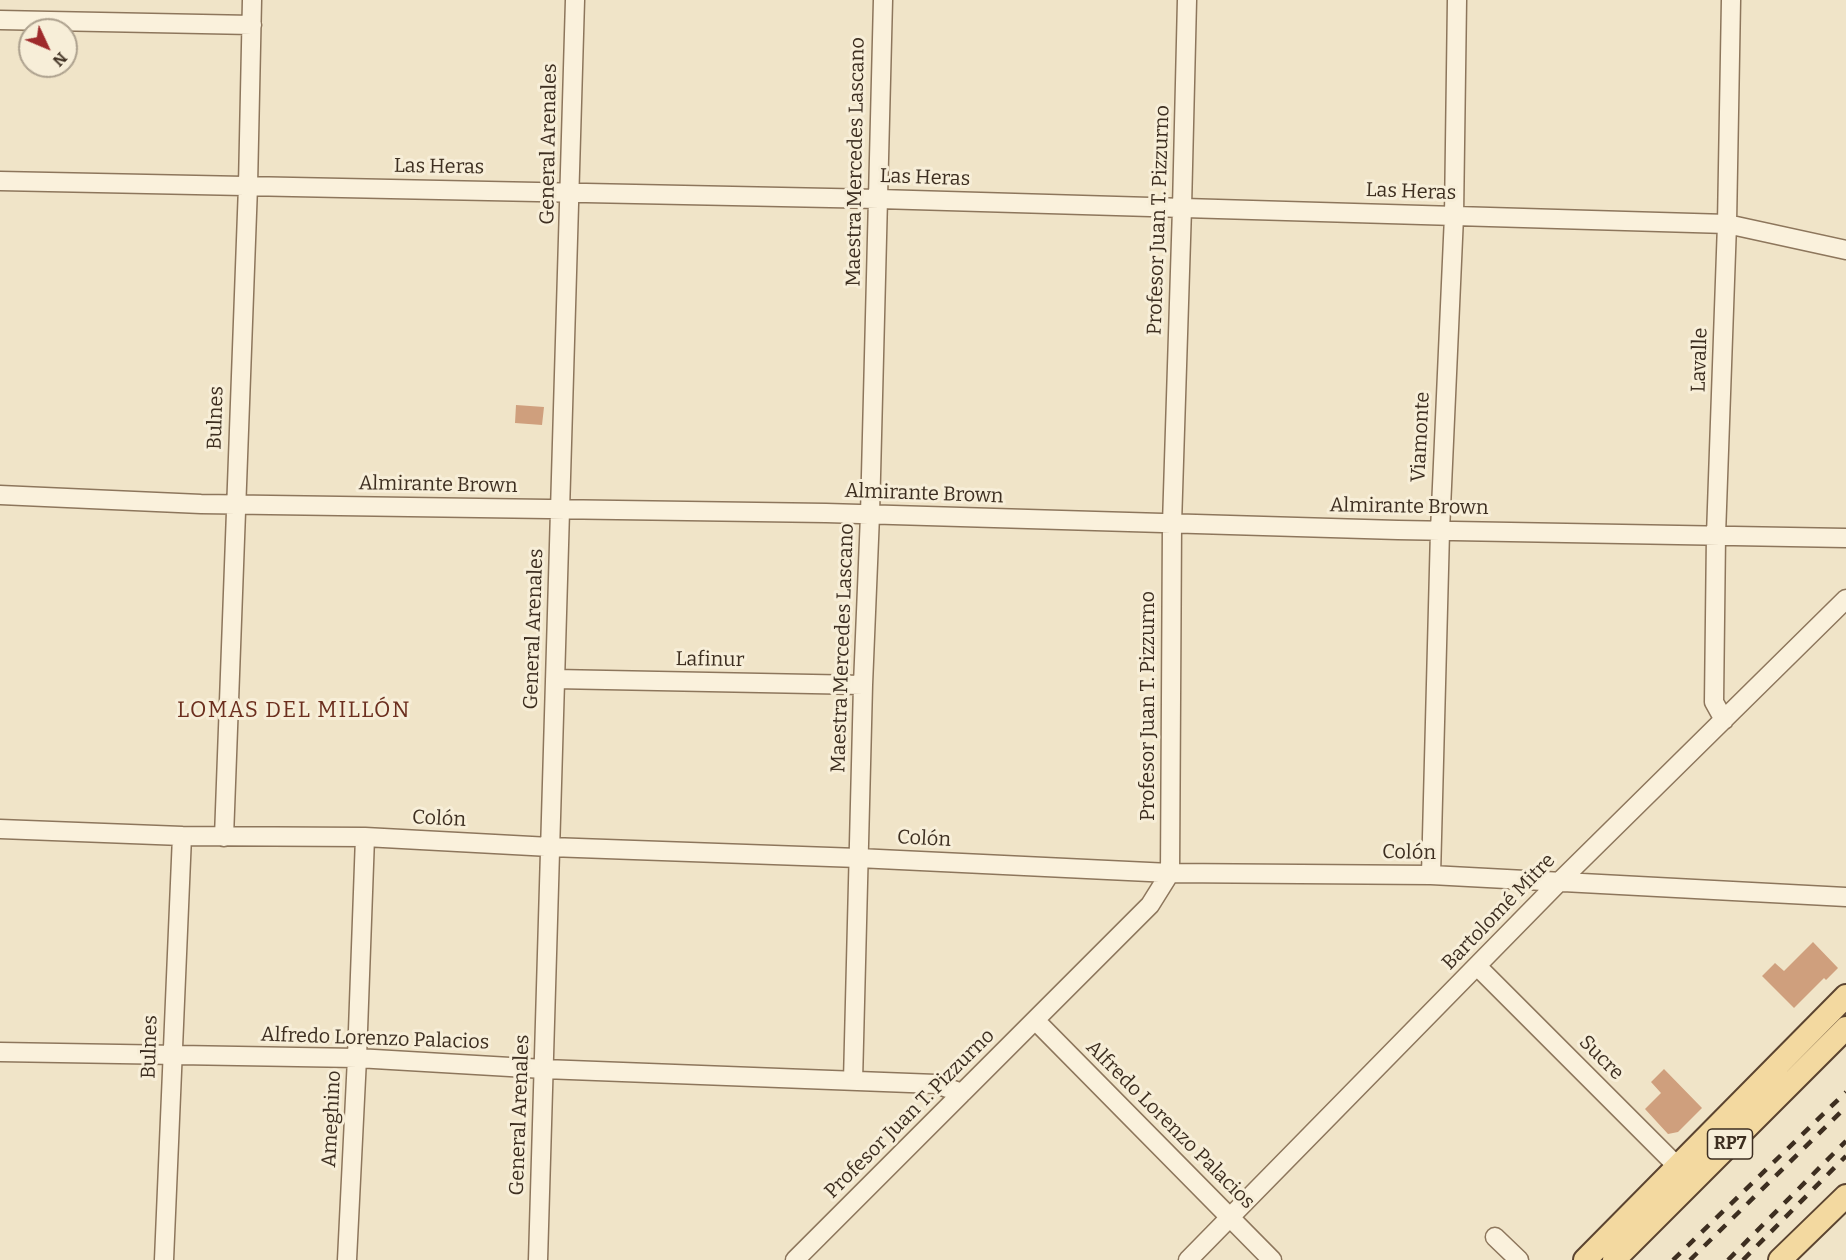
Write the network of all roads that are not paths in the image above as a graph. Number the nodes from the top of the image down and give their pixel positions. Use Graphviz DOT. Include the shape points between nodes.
graph roads {
  1 [pos="252,0"];
  2 [pos="575,0"];
  3 [pos="883,0"];
  4 [pos="1187,0"];
  5 [pos="1457,0"];
  6 [pos="1731,0"];
  7 [pos="0,20"];
  8 [pos="252,26"];
  9 [pos="0,181"];
  10 [pos="248,186"];
  11 [pos="571,192"];
  12 [pos="879,198"];
  13 [pos="1182,208"];
  14 [pos="1454,216"];
  15 [pos="1727,224"];
  16 [pos="1846,250"];
  17 [pos="0,495"];
  18 [pos="235,503"];
  19 [pos="561,510"];
  20 [pos="870,514"];
  21 [pos="1172,524"];
  22 [pos="1440,531"];
  23 [pos="1716,535"];
  24 [pos="1846,538"];
  25 [pos="1846,598"];
  26 [pos="555,679"];
  27 [pos="863,685"];
  28 [pos="1724,720"];
  29 [pos="0,829"];
  30 [pos="182,836"];
  31 [pos="224,837"];
  32 [pos="365,837"];
  33 [pos="550,847"];
  34 [pos="858,858"];
  35 [pos="1170,873"];
  36 [pos="1431,875"];
  37 [pos="1559,882"];
  38 [pos="1846,897"];
  39 [pos="1478,966"];
  40 [pos="1846,996"];
  41 [pos="1036,1021"];
  42 [pos="1846,1028"];
  43 [pos="0,1052"];
  44 [pos="172,1056"];
  45 [pos="357,1058"];
  46 [pos="544,1069"];
  47 [pos="852,1081"];
  48 [pos="962,1093"];
  49 [pos="1686,1174"];
  50 [pos="1846,1196"];
  51 [pos="1230,1219"];
  52 [pos="1495,1237"];
  53 [pos="164,1260"];
  54 [pos="347,1260"];
  55 [pos="538,1260"];
  56 [pos="795,1260"];
  57 [pos="1188,1260"];
  58 [pos="1272,1260"];
  59 [pos="1519,1260"];
  60 [pos="1585,1260"];
  61 [pos="1614,1260"];
  62 [pos="1780,1260"];
  1 -- 8 [label="street, Bulnes"];
  2 -- 11 [label="street, General Arenales"];
  3 -- 12 [label="street, Maestra Mercedes Lascano"];
  4 -- 13 [label="street, Profesor Juan T. Pizzurno"];
  5 -- 14 [label="street, Viamonte"];
  6 -- 15 [label="street, Lavalle"];
  7 -- 8 [label="street"];
  8 -- 10 [label="street, Bulnes"];
  9 -- 10 [label="street, Las Heras"];
  10 -- 11 [label="street, Las Heras"];
  10 -- 18 [label="street, Bulnes"];
  11 -- 12 [label="street, Las Heras"];
  11 -- 19 [label="street, General Arenales"];
  12 -- 13 [label="street, Las Heras"];
  12 -- 20 [label="street, Maestra Mercedes Lascano"];
  13 -- 14 [label="street, Las Heras"];
  13 -- 21 [label="street, Profesor Juan T. Pizzurno"];
  14 -- 15 [label="street, Las Heras"];
  14 -- 22 [label="street, Viamonte"];
  15 -- 16 [label="street, Las Heras"];
  15 -- 23 [label="street, Lavalle"];
  17 -- 18 [label="street, Almirante Brown"];
  18 -- 19 [label="street, Almirante Brown"];
  18 -- 31 [label="street, Bulnes"];
  19 -- 20 [label="street, Almirante Brown"];
  19 -- 26 [label="street, General Arenales"];
  20 -- 21 [label="street, Almirante Brown"];
  20 -- 27 [label="street, Maestra Mercedes Lascano"];
  21 -- 22 [label="street, Almirante Brown"];
  21 -- 35 [label="street, Profesor Juan T. Pizzurno"];
  22 -- 23 [label="street, Almirante Brown"];
  22 -- 36 [label="street, Viamonte"];
  23 -- 24 [label="street, Almirante Brown"];
  23 -- 28 [label="street, Lavalle" via="1714,702"];
  25 -- 28 [label="street, Bartolomé Mitre"];
  26 -- 27 [label="street, Lafinur"];
  26 -- 33 [label="street, General Arenales"];
  27 -- 34 [label="street, Maestra Mercedes Lascano"];
  28 -- 37 [label="street, Bartolomé Mitre"];
  29 -- 30 [label="street, Colón"];
  30 -- 31 [label="street, Colón"];
  30 -- 44 [label="street, Bulnes"];
  31 -- 32 [label="street, Colón"];
  32 -- 33 [label="street, Colón"];
  32 -- 45 [label="street, Ameghino"];
  33 -- 34 [label="street, Colón"];
  33 -- 46 [label="street, General Arenales"];
  34 -- 35 [label="street, Colón"];
  34 -- 47 [label="street, Maestra Mercedes Lascano"];
  35 -- 36 [label="street, Colón"];
  35 -- 41 [label="street, Profesor Juan T. Pizzurno" via="1150,906"];
  36 -- 37 [label="street, Colón"];
  37 -- 38 [label="street, Colón"];
  37 -- 39 [label="street, Bartolomé Mitre"];
  39 -- 49 [label="street, Sucre"];
  39 -- 51 [label="street, Bartolomé Mitre"];
  40 -- 49 [label="main road, RP7"];
  41 -- 48 [label="street, Profesor Juan T. Pizzurno"];
  41 -- 51 [label="street, Alfredo Lorenzo Palacios"];
  42 -- 49 [label="main road, RP7"];
  43 -- 44 [label="street, Alfredo Lorenzo Palacios"];
  44 -- 45 [label="street, Alfredo Lorenzo Palacios"];
  44 -- 53 [label="street, Bulnes"];
  45 -- 46 [label="street, Alfredo Lorenzo Palacios"];
  45 -- 54 [label="street, Ameghino"];
  46 -- 47 [label="street, Alfredo Lorenzo Palacios"];
  46 -- 55 [label="street, General Arenales"];
  47 -- 48 [label="street, Alfredo Lorenzo Palacios" via="936,1084"];
  48 -- 56 [label="street, Profesor Juan T. Pizzurno"];
  49 -- 60 [label="main road, RP7"];
  49 -- 61 [label="main road, RP7"];
  50 -- 62 [label="main road"];
  51 -- 57 [label="street, Bartolomé Mitre"];
  51 -- 58 [label="street, Alfredo Lorenzo Palacios"];
  52 -- 59 [label="street"];
}
